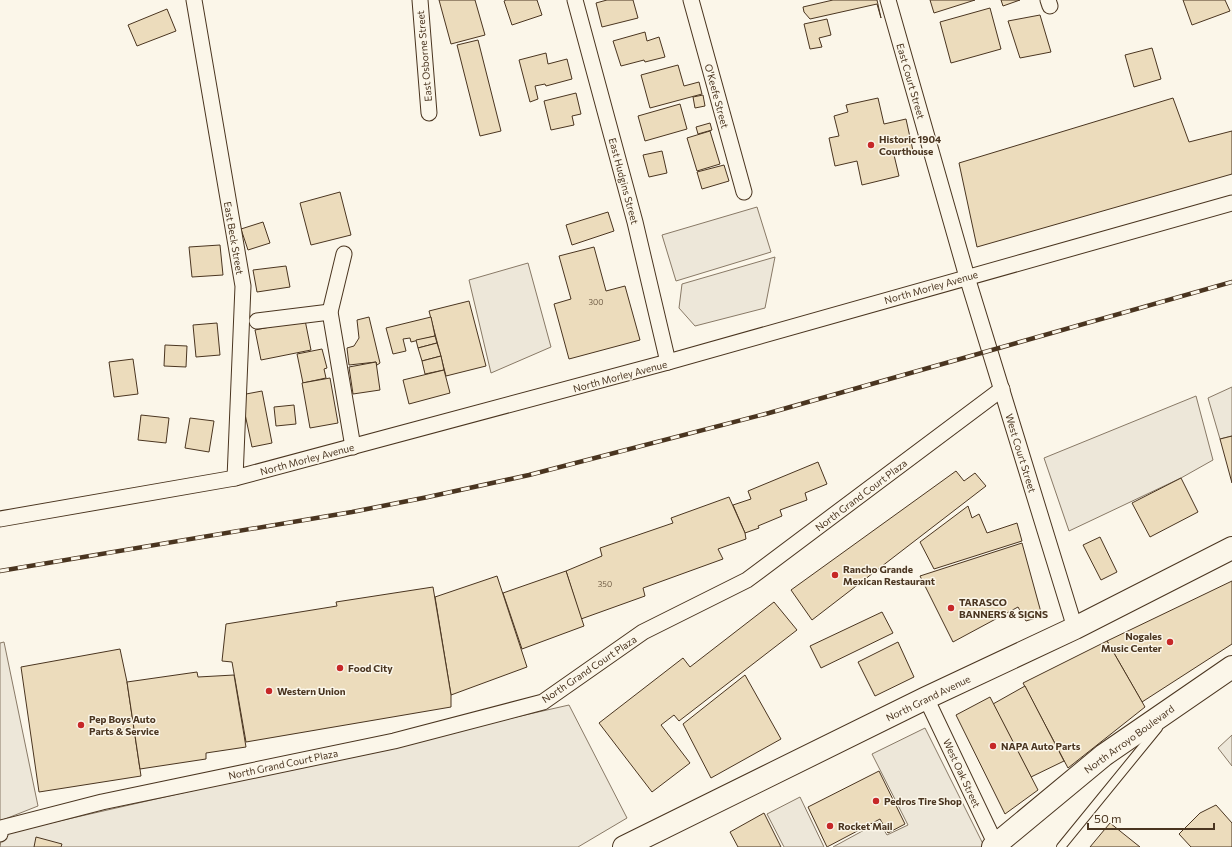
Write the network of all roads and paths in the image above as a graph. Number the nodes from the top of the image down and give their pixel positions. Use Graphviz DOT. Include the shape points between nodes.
graph roads {
  1 [pos="194,0"];
  2 [pos="420,0"];
  3 [pos="575,0"];
  4 [pos="691,0"];
  5 [pos="888,0"];
  6 [pos="429,113"];
  7 [pos="744,192"];
  8 [pos="1232,203"];
  9 [pos="344,254"];
  10 [pos="967,277"];
  11 [pos="330,312"];
  12 [pos="257,321"];
  13 [pos="668,362"];
  14 [pos="1002,389"];
  15 [pos="353,447"];
  16 [pos="236,478"];
  17 [pos="0,518"];
  18 [pos="1232,548"];
  19 [pos="1075,628"];
  20 [pos="1232,667"];
  21 [pos="926,698"];
  22 [pos="1178,704"];
  23 [pos="0,834"];
  24 [pos="996,846"];
  25 [pos="624,847"];
  26 [pos="1061,847"];
  1 -- 16 [label="street, East Beck Street" via="243,286"];
  2 -- 6 [label="street, East Osborne Street"];
  3 -- 13 [label="street, East Hudgins Street" via="635,222"];
  4 -- 7 [label="street, O'Keefe Street"];
  5 -- 10 [label="street, East Court Street"];
  8 -- 10 [label="street, North Morley Avenue"];
  9 -- 11 [label="street"];
  10 -- 13 [label="street, North Morley Avenue"];
  10 -- 14 [label="street, West Court Street"];
  11 -- 12 [label="street"];
  11 -- 15 [label="street"];
  13 -- 15 [label="street, North Morley Avenue"];
  14 -- 19 [label="street, West Court Street"];
  14 -- 23 [label="street, North Grand Court Plaza" via="747,580 643,632 543,702 394,741 102,802 1,828"];
  15 -- 16 [label="street, North Morley Avenue"];
  16 -- 17 [label="street, North Morley Avenue"];
  18 -- 19 [label="main road, North Grand Avenue"];
  19 -- 21 [label="main road, North Grand Avenue"];
  20 -- 22 [label="main road, North Arroyo Boulevard"];
  21 -- 24 [label="street, West Oak Street"];
  21 -- 25 [label="main road, North Grand Avenue"];
  22 -- 24 [label="main road, North Arroyo Boulevard" via="1104,755"];
  22 -- 26 [label="lane"];
}
